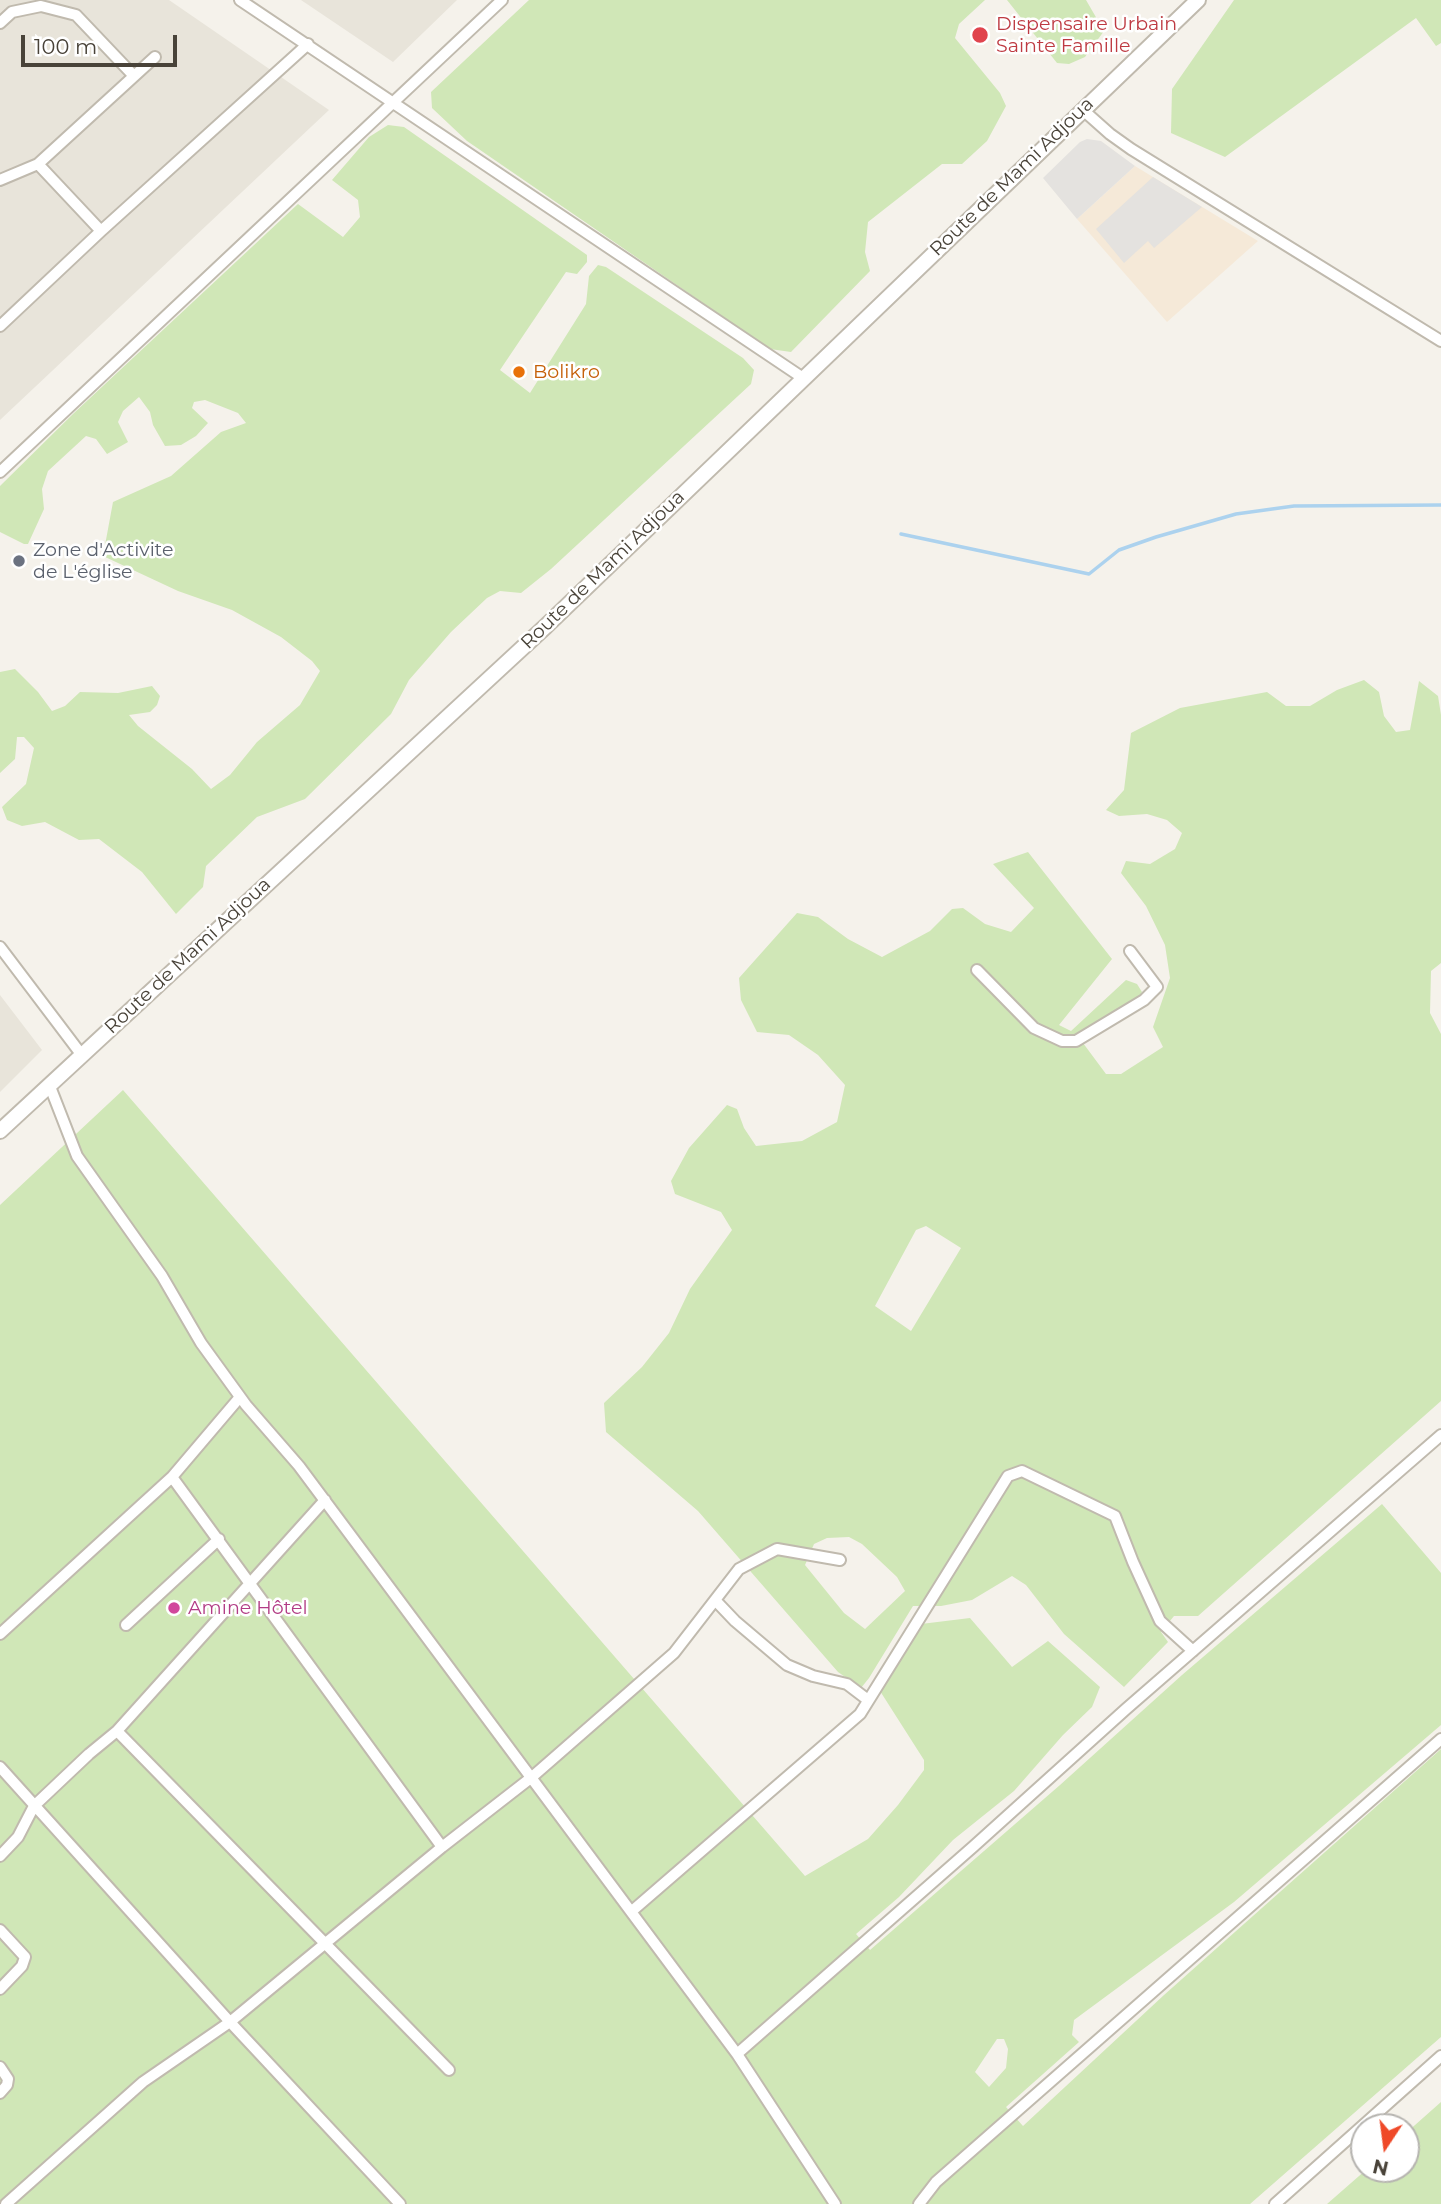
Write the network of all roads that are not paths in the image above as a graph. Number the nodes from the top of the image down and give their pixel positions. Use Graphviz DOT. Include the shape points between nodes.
graph roads {
  1 [pos="240,0"];
  2 [pos="502,0"];
  3 [pos="1198,0"];
  4 [pos="0,23"];
  5 [pos="308,44"];
  6 [pos="155,57"];
  7 [pos="134,76"];
  8 [pos="394,103"];
  9 [pos="1083,110"];
  10 [pos="38,164"];
  11 [pos="0,180"];
  12 [pos="101,231"];
  13 [pos="0,326"];
  14 [pos="1441,341"];
  15 [pos="803,377"];
  16 [pos="0,472"];
  17 [pos="0,947"];
  18 [pos="1130,951"];
  19 [pos="977,970"];
  20 [pos="81,1054"];
  21 [pos="49,1084"];
  22 [pos="0,1131"];
  23 [pos="240,1396"];
  24 [pos="1441,1435"];
  25 [pos="172,1477"];
  26 [pos="325,1500"];
  27 [pos="219,1539"];
  28 [pos="840,1560"];
  29 [pos="250,1582"];
  30 [pos="715,1600"];
  31 [pos="126,1625"];
  32 [pos="0,1634"];
  33 [pos="1193,1651"];
  34 [pos="868,1700"];
  35 [pos="117,1731"];
  36 [pos="1441,1739"];
  37 [pos="0,1767"];
  38 [pos="532,1777"];
  39 [pos="34,1807"];
  40 [pos="442,1847"];
  41 [pos="0,1856"];
  42 [pos="632,1911"];
  43 [pos="0,1930"];
  44 [pos="326,1944"];
  45 [pos="0,1989"];
  46 [pos="230,2022"];
  47 [pos="737,2054"];
  48 [pos="1441,2056"];
  49 [pos="0,2067"];
  50 [pos="449,2070"];
  51 [pos="0,2093"];
  52 [pos="6,2204"];
  53 [pos="400,2204"];
  54 [pos="835,2204"];
  55 [pos="919,2204"];
  56 [pos="1275,2204"];
  1 -- 5 [label="street"];
  2 -- 8 [label="street"];
  3 -- 9 [label="street, Route de Mami Adjoua"];
  4 -- 7 [label="street" via="12,12 41,6 76,15"];
  5 -- 8 [label="street"];
  5 -- 12 [label="street"];
  6 -- 7 [label="street"];
  7 -- 10 [label="street"];
  8 -- 15 [label="street"];
  8 -- 16 [label="street"];
  9 -- 14 [label="street" via="1131,149"];
  9 -- 15 [label="street, Route de Mami Adjoua"];
  10 -- 11 [label="street"];
  10 -- 12 [label="street"];
  12 -- 13 [label="street"];
  15 -- 20 [label="street, Route de Mami Adjoua" via="545,627"];
  17 -- 20 [label="street"];
  18 -- 19 [label="street" via="1157,987 1144,1000 1076,1041 1062,1041 1034,1028"];
  20 -- 21 [label="street, Route de Mami Adjoua"];
  21 -- 22 [label="street, Route de Mami Adjoua"];
  21 -- 23 [label="street" via="77,1156"];
  23 -- 25 [label="street"];
  23 -- 26 [label="street"];
  24 -- 33 [label="street"];
  25 -- 27 [label="street"];
  25 -- 32 [label="street"];
  26 -- 29 [label="street"];
  26 -- 38 [label="street"];
  27 -- 29 [label="street"];
  27 -- 31 [label="street"];
  28 -- 30 [label="street" via="777,1549 739,1569"];
  29 -- 35 [label="street"];
  29 -- 40 [label="street"];
  30 -- 34 [label="street" via="787,1665 847,1684"];
  30 -- 38 [label="street" via="674,1653"];
  33 -- 34 [label="street" via="1160,1621 1115,1516 1022,1471 1008,1476"];
  33 -- 47 [label="street"];
  34 -- 42 [label="street" via="860,1714"];
  35 -- 39 [label="street"];
  35 -- 44 [label="street"];
  36 -- 55 [label="street" via="946,2174"];
  37 -- 39 [label="street"];
  38 -- 40 [label="street"];
  38 -- 42 [label="street"];
  39 -- 41 [label="street" via="18,1837"];
  39 -- 46 [label="street"];
  40 -- 44 [label="street"];
  42 -- 47 [label="street"];
  43 -- 45 [label="street" via="25,1957"];
  44 -- 46 [label="street"];
  44 -- 50 [label="street"];
  46 -- 52 [label="street" via="142,2082"];
  46 -- 53 [label="street"];
  47 -- 54 [label="street"];
  48 -- 56 [label="street"];
  49 -- 51 [label="street" via="8,2079"];
}
